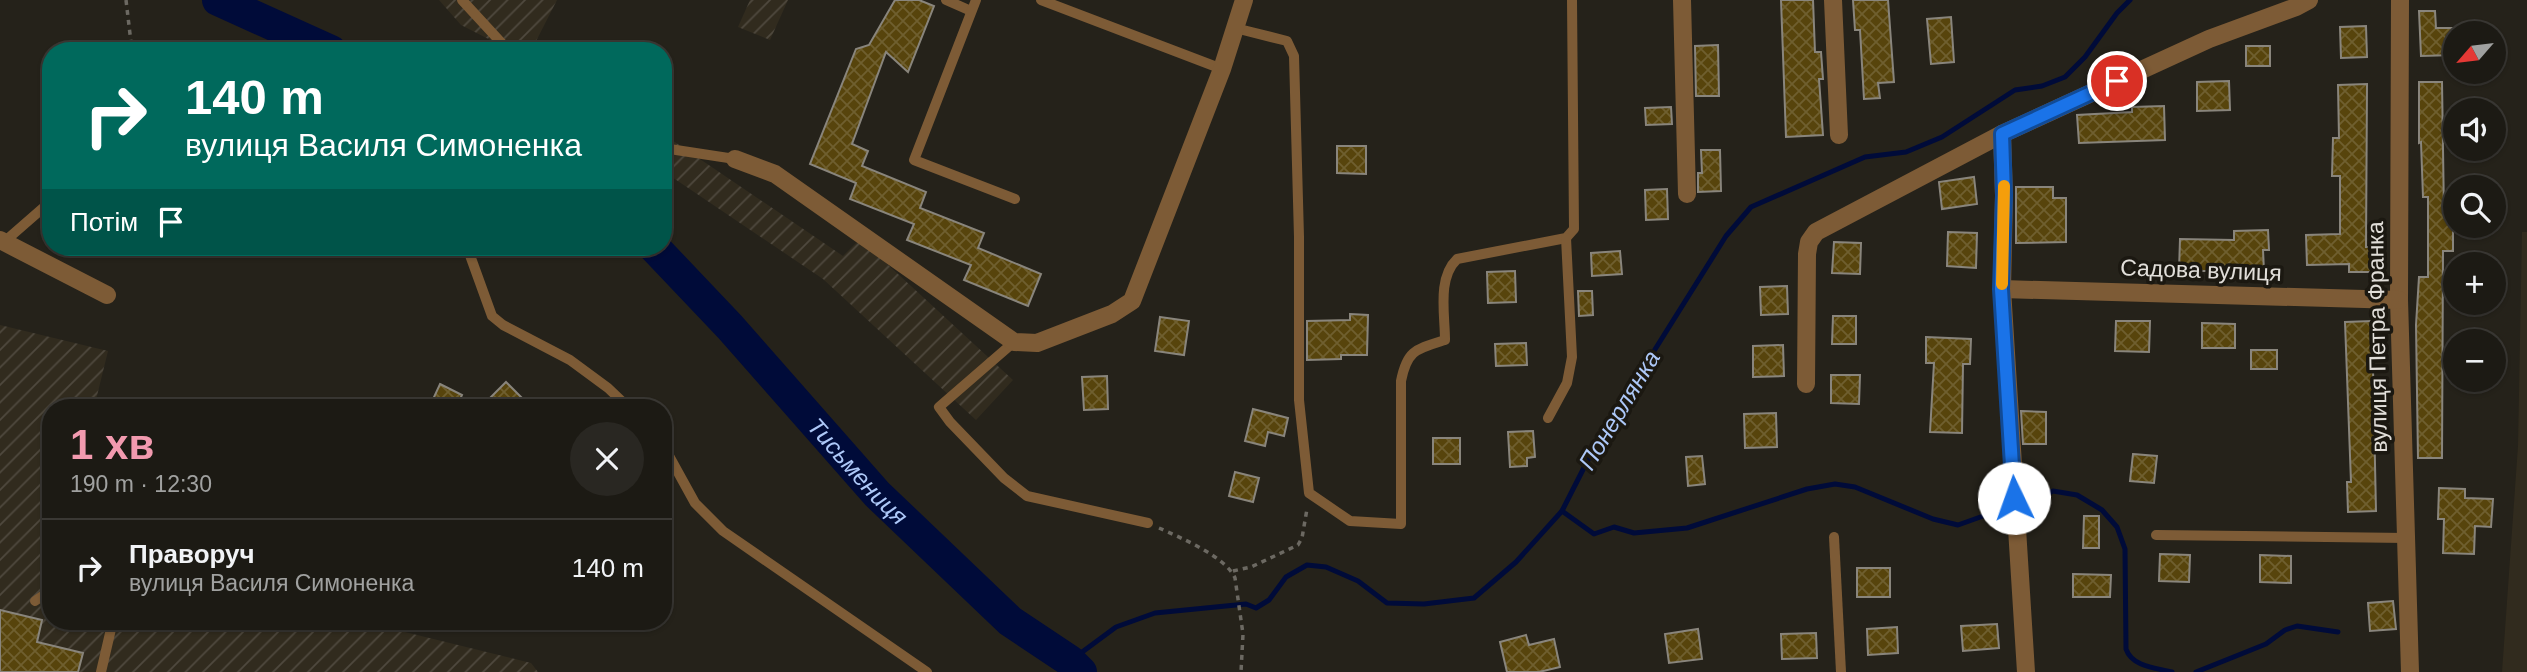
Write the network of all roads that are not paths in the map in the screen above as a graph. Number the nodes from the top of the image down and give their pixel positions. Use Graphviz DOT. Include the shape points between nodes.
graph roads {
  1 [pos="462,0"];
  2 [pos="946,0"];
  3 [pos="976,0"];
  4 [pos="1041,0"];
  5 [pos="1244,0"];
  6 [pos="1572,0"];
  7 [pos="1682,0"];
  8 [pos="1833,0"];
  9 [pos="2309,0"];
  10 [pos="2400,0"];
  11 [pos="971,11"];
  12 [pos="1235,28"];
  13 [pos="501,42"];
  14 [pos="1222,69"];
  15 [pos="2002,134"];
  16 [pos="1839,135"];
  17 [pos="672,149"];
  18 [pos="735,159"];
  19 [pos="1687,194"];
  20 [pos="1015,199"];
  21 [pos="42,208"];
  22 [pos="1566,238"];
  23 [pos="2,241"];
  24 [pos="470,256"];
  25 [pos="2001,289"];
  26 [pos="107,295"];
  27 [pos="2399,300"];
  28 [pos="1014,342"];
  29 [pos="1806,384"];
  30 [pos="620,399"];
  31 [pos="1548,418"];
  32 [pos="672,461"];
  33 [pos="1148,523"];
  34 [pos="2156,535"];
  35 [pos="1834,537"];
  36 [pos="2407,538"];
  37 [pos="42,597"];
  38 [pos="36,601"];
  39 [pos="111,630"];
  40 [pos="101,672"];
  41 [pos="927,672"];
  42 [pos="1841,672"];
  43 [pos="2026,672"];
  44 [pos="2410,672"];
  1 -- 13 [label="lane"];
  2 -- 11 [label="lane"];
  3 -- 11 [label="lane"];
  4 -- 14 [label="lane"];
  5 -- 12 [label="street"];
  6 -- 22 [label="lane" via="1574,229"];
  7 -- 19 [label="street"];
  8 -- 16 [label="street"];
  9 -- 15 [label="street" via="2209,39"];
  10 -- 27 [label="street, вулиця Петра Франка"];
  11 -- 20 [label="lane" via="914,160"];
  12 -- 14 [label="street"];
  12 -- 22 [label="lane" via="1287,41 1294,56 1299,400 1309,493 1350,521 1401,524 1404,365 1410,354 1445,340 1445,278 1450,265 1457,259"];
  14 -- 28 [label="street" via="1132,301 1112,314 1037,343"];
  15 -- 25 [label="street"];
  15 -- 29 [label="street" via="1816,232 1807,254"];
  17 -- 18 [label="lane"];
  18 -- 28 [label="street" via="775,174"];
  21 -- 23 [label="lane"];
  22 -- 31 [label="lane" via="1573,357 1567,383"];
  23 -- 26 [label="street"];
  24 -- 30 [label="lane" via="492,317 570,360"];
  25 -- 27 [label="street, Садова вулиця"];
  25 -- 43 [label="street"];
  27 -- 36 [label="street, вулиця Петра Франка"];
  28 -- 33 [label="lane" via="939,407 1004,478 1027,496"];
  32 -- 41 [label="lane" via="695,503 723,531"];
  34 -- 36 [label="lane"];
  35 -- 42 [label="lane"];
  36 -- 44 [label="street, вулиця Петра Франка"];
  37 -- 38 [label="lane"];
  39 -- 40 [label="lane"];
}
